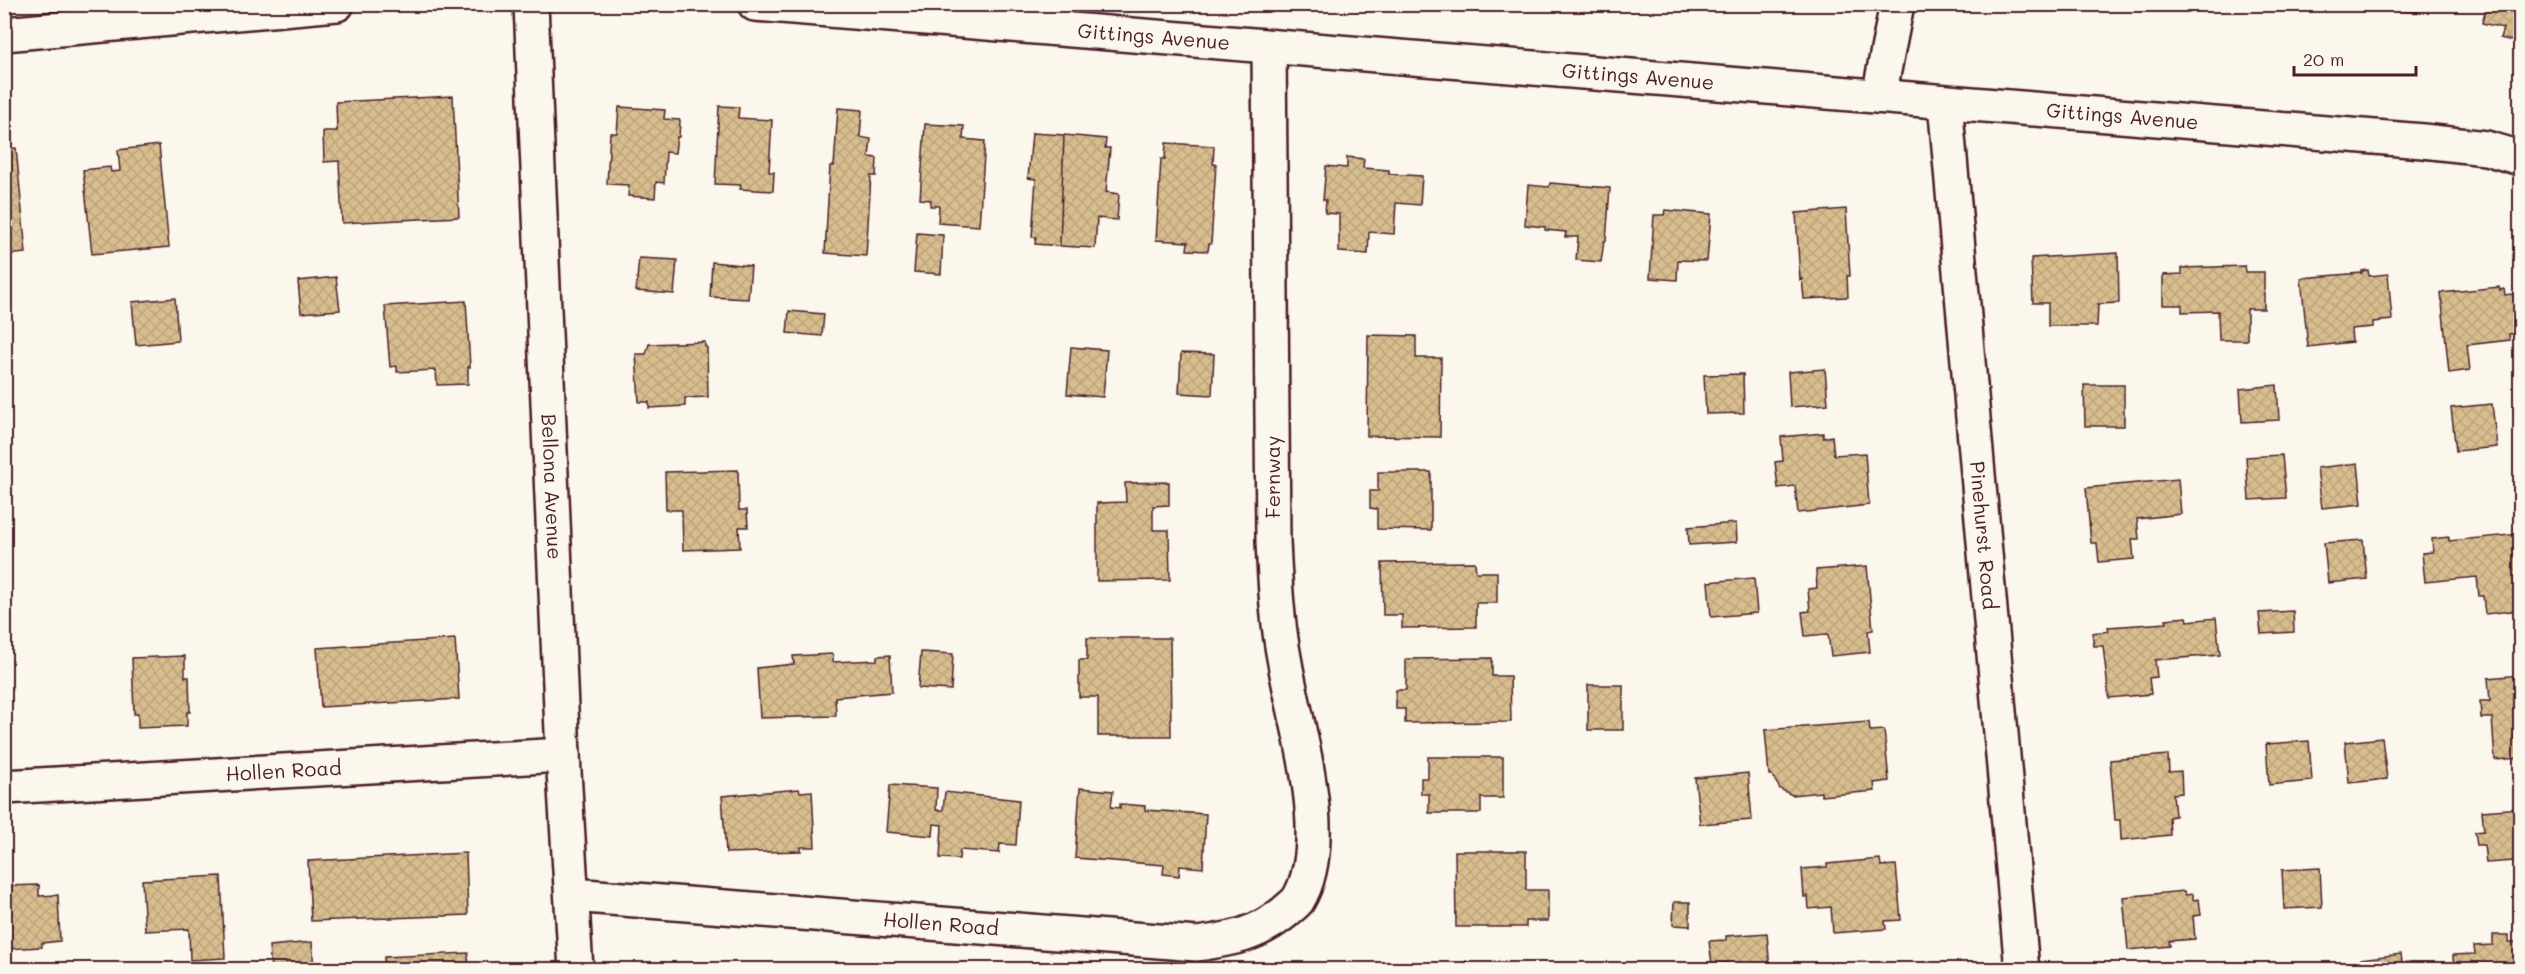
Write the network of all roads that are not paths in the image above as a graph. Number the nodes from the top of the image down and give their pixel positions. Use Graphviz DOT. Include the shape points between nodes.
graph roads {
  1 [pos="337,4"];
  2 [pos="531,4"];
  3 [pos="754,4"];
  4 [pos="1897,4"];
  5 [pos="1053,16"];
  6 [pos="4,34"];
  7 [pos="1269,46"];
  8 [pos="1879,96"];
  9 [pos="1945,102"];
  10 [pos="2520,158"];
  11 [pos="563,754"];
  12 [pos="4,787"];
  13 [pos="572,895"];
  14 [pos="1298,901"];
  15 [pos="576,969"];
  16 [pos="2022,969"];
  1 -- 6 [label="street"];
  2 -- 11 [label="street, Bellona Avenue"];
  3 -- 5 [label="street, Gittings Avenue"];
  4 -- 8 [label="street"];
  5 -- 7 [label="street, Gittings Avenue"];
  7 -- 8 [label="street, Gittings Avenue"];
  7 -- 14 [label="street, Fernway" via="1276,600 1314,828 1311,870"];
  8 -- 9 [label="street, Gittings Avenue"];
  9 -- 10 [label="street, Gittings Avenue" via="2423,141 2486,148"];
  9 -- 16 [label="street, Pinehurst Road"];
  11 -- 12 [label="street, Hollen Road"];
  11 -- 13 [label="street, Bellona Avenue"];
  13 -- 14 [label="street, Hollen Road" via="1197,944 1239,937 1269,925"];
  13 -- 15 [label="street, Bellona Avenue"];
}
